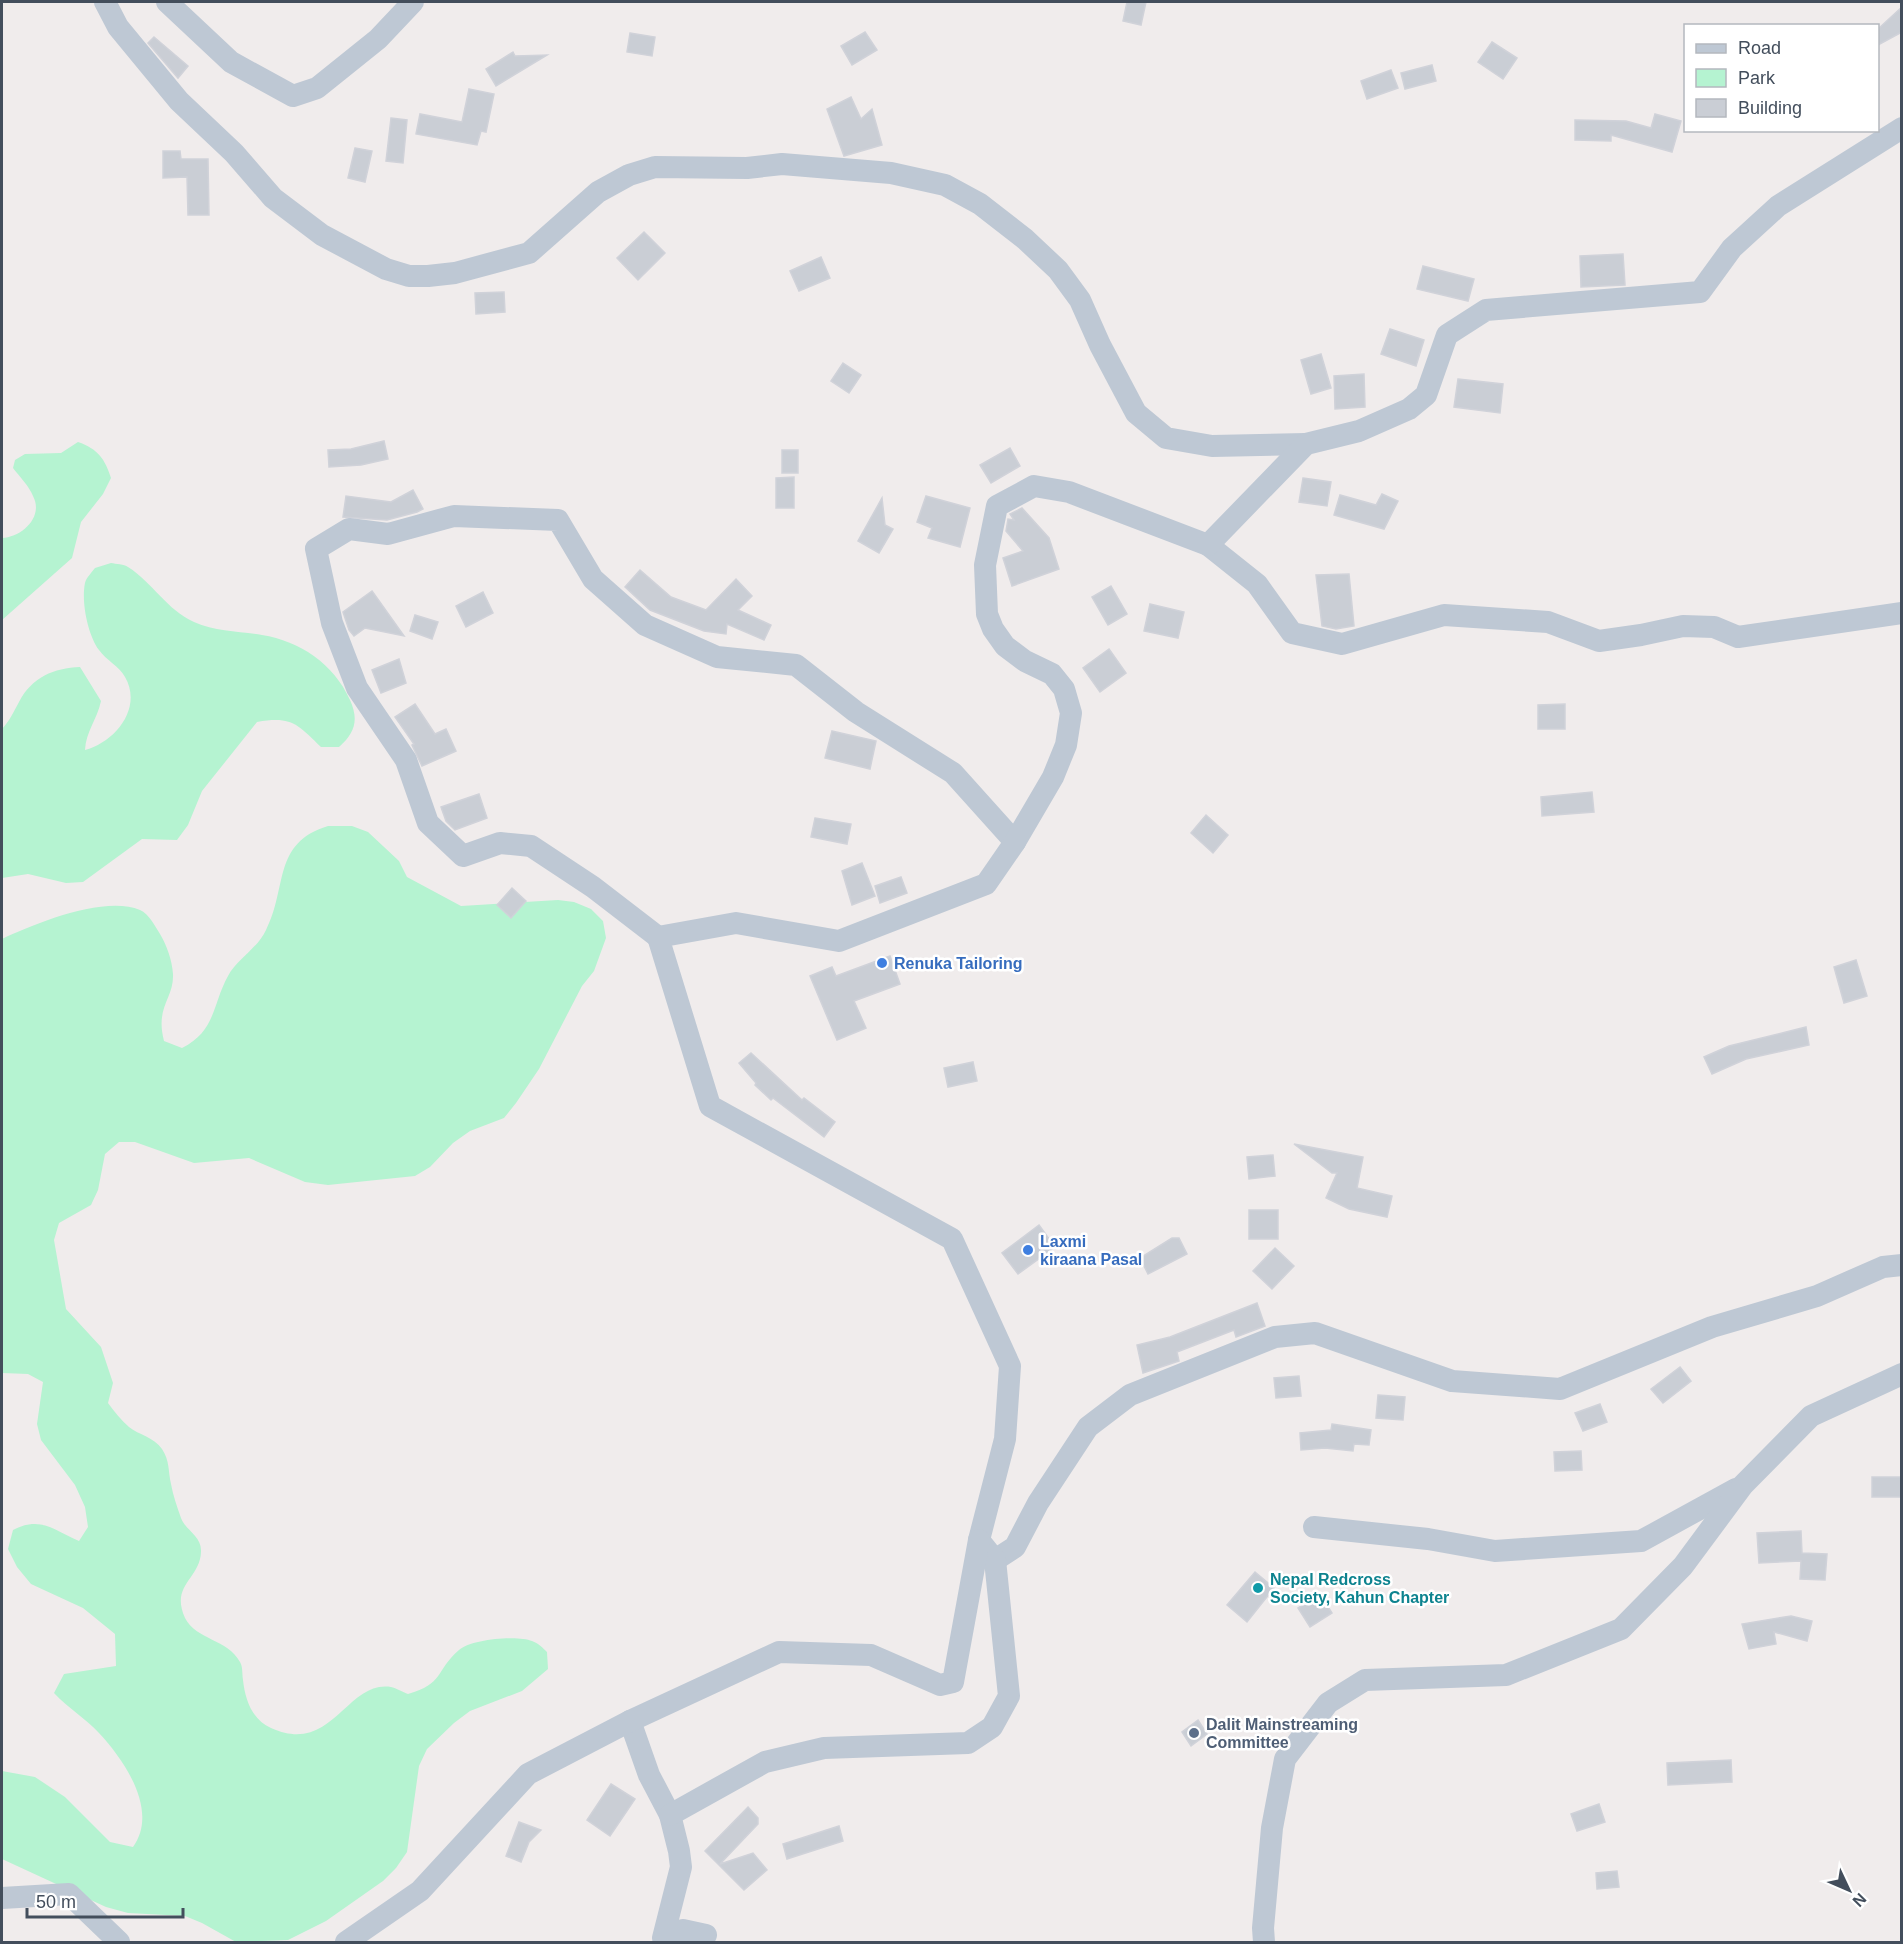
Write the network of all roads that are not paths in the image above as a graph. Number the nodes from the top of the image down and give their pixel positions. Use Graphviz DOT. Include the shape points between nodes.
graph roads {
  1 [pos="105,2"];
  2 [pos="167,2"];
  3 [pos="413,2"];
  4 [pos="1902,128"];
  5 [pos="1306,444"];
  6 [pos="1208,545"];
  7 [pos="1902,614"];
  8 [pos="1015,842"];
  9 [pos="658,937"];
  10 [pos="1902,1265"];
  11 [pos="1902,1374"];
  12 [pos="1743,1485"];
  13 [pos="1314,1527"];
  14 [pos="979,1540"];
  15 [pos="995,1560"];
  16 [pos="630,1721"];
  17 [pos="670,1815"];
  18 [pos="2,1898"];
  19 [pos="119,1942"];
  20 [pos="346,1942"];
  21 [pos="701,1942"];
  22 [pos="1264,1942"];
  1 -- 5 [label="street" via="118,27 179,101 234,153 273,198 322,235 386,269 409,276 455,273 529,253 598,192 655,166 737,168 783,164 891,173 945,185 980,204 1058,270 1080,300 1136,413 1166,438 1212,446"];
  2 -- 3 [label="street" via="231,62 293,96 317,88 378,39"];
  4 -- 5 [label="street" via="1778,206 1732,249 1700,292 1486,310 1447,335 1426,395 1409,409 1359,431"];
  5 -- 6 [label="street"];
  6 -- 7 [label="street" via="1257,584 1292,633 1342,644 1444,615 1548,622 1599,641 1683,626 1714,627 1738,637"];
  6 -- 8 [label="street" via="1069,492 1034,486 997,506 985,566 987,614 1005,646 1052,674 1064,689 1071,713 1066,745 1053,777"];
  8 -- 9 [label="street" via="986,884 839,941 736,923"];
  8 -- 9 [label="street" via="953,773 856,712 796,665 717,657 645,625 592,579 558,520 454,516 388,534 349,529 316,549 332,624 357,688 406,760 428,823 463,856 500,843 531,846"];
  9 -- 14 [label="street" via="710,1106 952,1239 1010,1366 1005,1439"];
  10 -- 15 [label="street" via="1883,1268 1817,1296 1712,1327 1560,1389 1452,1381 1315,1333 1275,1337 1130,1395 1088,1427 1038,1503 1015,1547"];
  11 -- 12 [label="street" via="1811,1416"];
  12 -- 13 [label="street" via="1641,1541 1495,1551 1428,1539"];
  12 -- 22 [label="street" via="1683,1566 1621,1629 1506,1675 1365,1680 1328,1703 1285,1759 1272,1828"];
  14 -- 15 [label="street"];
  14 -- 16 [label="street" via="953,1682 940,1685 871,1654 779,1652"];
  15 -- 17 [label="street" via="1009,1696 992,1727 968,1743 824,1748 765,1762"];
  16 -- 17 [label="street" via="649,1775"];
  16 -- 20 [label="street" via="528,1774 420,1891"];
  17 -- 21 [label="street" via="681,1867 663,1938 683,1930 706,1935"];
  18 -- 19 [label="street" via="69,1894"];
}
